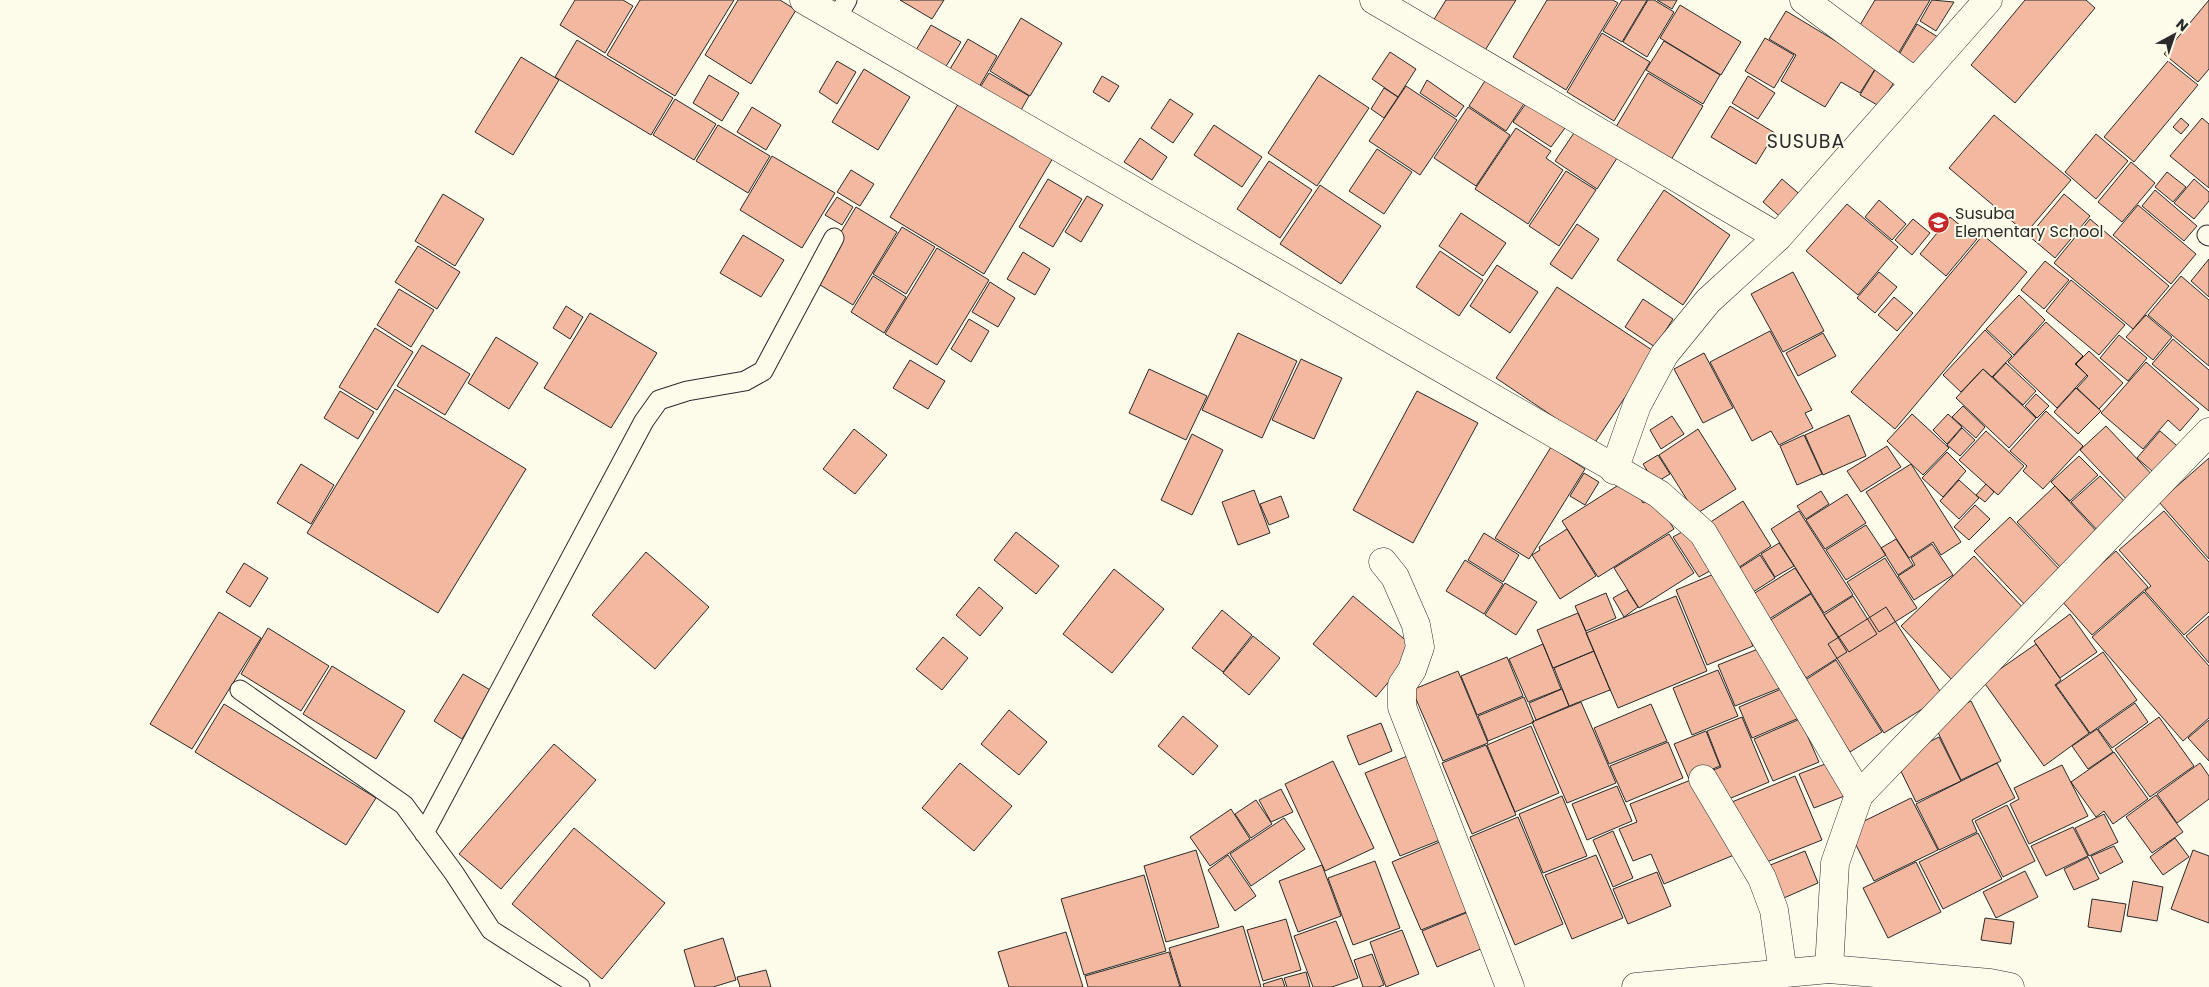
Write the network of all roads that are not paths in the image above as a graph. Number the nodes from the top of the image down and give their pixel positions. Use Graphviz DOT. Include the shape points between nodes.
graph roads {
  1 [pos="804,0"];
  2 [pos="1374,0"];
  3 [pos="1804,0"];
  4 [pos="1988,0"];
  5 [pos="842,10"];
  6 [pos="1915,82"];
  7 [pos="1778,237"];
  8 [pos="834,238"];
  9 [pos="2209,432"];
  10 [pos="1614,470"];
  11 [pos="1383,562"];
  12 [pos="240,690"];
  13 [pos="1703,780"];
  14 [pos="1858,795"];
  15 [pos="424,833"];
  16 [pos="1830,969"];
  17 [pos="1783,973"];
  18 [pos="580,987"];
  19 [pos="1510,987"];
  20 [pos="1636,987"];
  21 [pos="2010,987"];
  1 -- 5 [label="main road"];
  2 -- 7 [label="main road"];
  3 -- 6 [label="main road"];
  4 -- 6 [label="main road"];
  5 -- 10 [label="main road"];
  6 -- 7 [label="main road"];
  7 -- 10 [label="main road" via="1708,301 1664,355 1637,405"];
  8 -- 15 [label="lane" via="763,371 745,381 687,391 659,400 644,421"];
  9 -- 14 [label="main road"];
  10 -- 14 [label="main road" via="1659,494 1703,533"];
  11 -- 19 [label="main road" via="1395,577 1416,626 1420,647 1412,670 1402,685 1402,707"];
  12 -- 15 [label="lane" via="404,805"];
  13 -- 17 [label="main road" via="1762,878 1774,910"];
  14 -- 16 [label="main road" via="1835,863"];
  15 -- 18 [label="lane" via="491,930"];
  16 -- 17 [label="main road"];
  16 -- 21 [label="main road"];
  17 -- 20 [label="main road"];
}
